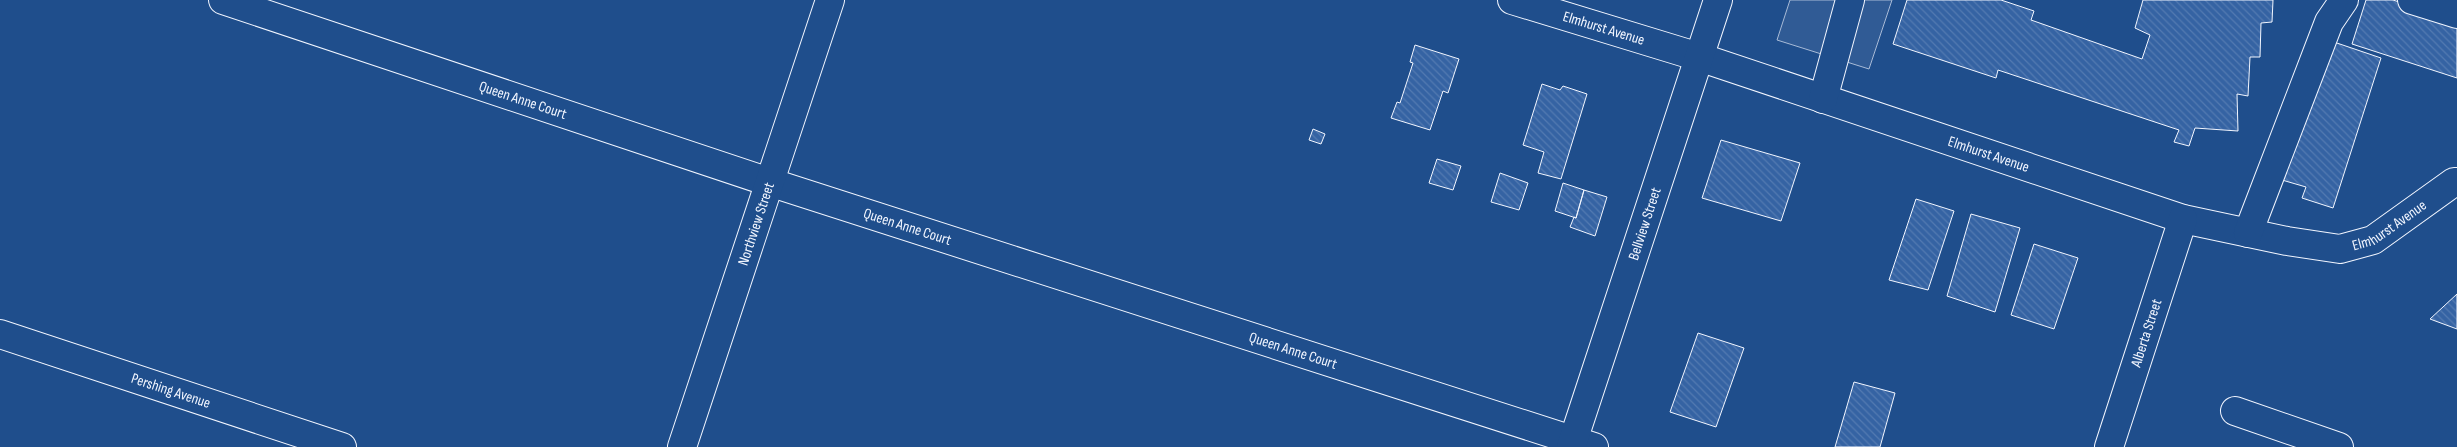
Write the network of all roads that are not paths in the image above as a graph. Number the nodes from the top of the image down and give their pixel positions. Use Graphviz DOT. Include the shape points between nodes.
graph roads {
  1 [pos="223,0"];
  2 [pos="830,0"];
  3 [pos="1512,0"];
  4 [pos="1718,0"];
  5 [pos="1850,0"];
  6 [pos="2344,0"];
  7 [pos="2412,0"];
  8 [pos="2457,14"];
  9 [pos="1699,57"];
  10 [pos="1822,99"];
  11 [pos="769,182"];
  12 [pos="2457,182"];
  13 [pos="2183,220"];
  14 [pos="2248,233"];
  15 [pos="0,334"];
  16 [pos="2235,411"];
  17 [pos="1580,445"];
  18 [pos="342,447"];
  19 [pos="682,447"];
  20 [pos="2110,447"];
  21 [pos="2339,447"];
  1 -- 11 [label="street, Queen Anne Court"];
  2 -- 11 [label="street, Northview Street"];
  3 -- 9 [label="street, Elmhurst Avenue"];
  4 -- 9 [label="street, Bellview Street"];
  5 -- 10 [label="street"];
  6 -- 14 [label="street" via="2329,22"];
  7 -- 8 [label="street"];
  9 -- 10 [label="street, Elmhurst Avenue"];
  9 -- 17 [label="street, Bellview Street"];
  10 -- 13 [label="street, Elmhurst Avenue"];
  11 -- 17 [label="street, Queen Anne Court"];
  11 -- 19 [label="street, Northview Street"];
  12 -- 14 [label="street, Elmhurst Avenue" via="2372,240 2340,249"];
  13 -- 14 [label="street, Elmhurst Avenue"];
  13 -- 20 [label="street, Alberta Street"];
  15 -- 18 [label="street, Pershing Avenue"];
  16 -- 21 [label="street"];
}
